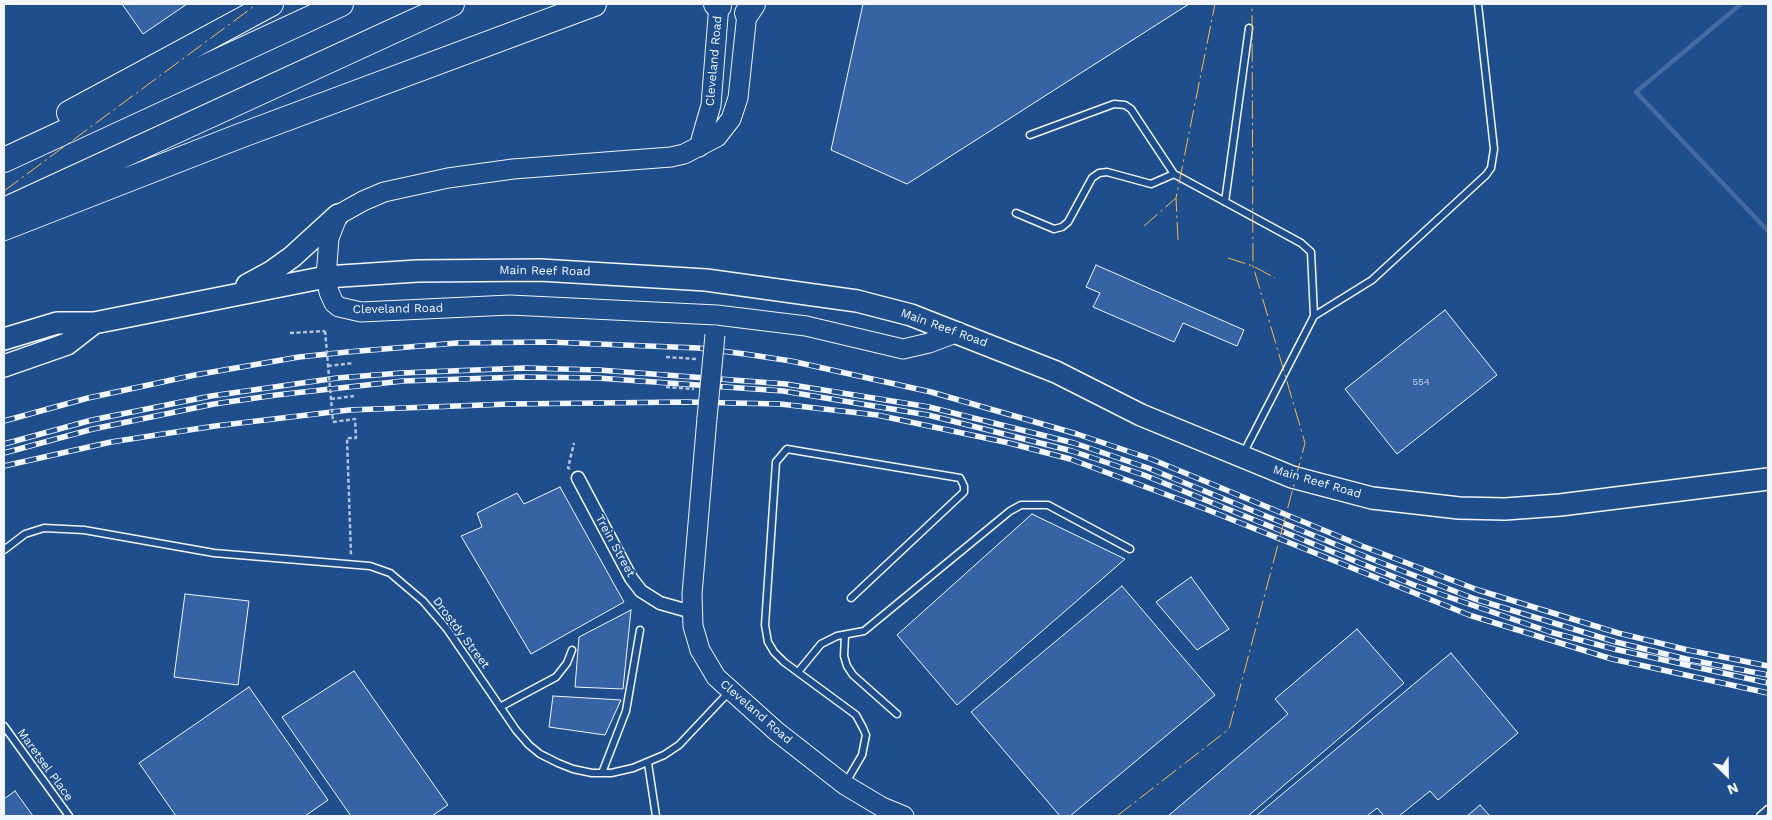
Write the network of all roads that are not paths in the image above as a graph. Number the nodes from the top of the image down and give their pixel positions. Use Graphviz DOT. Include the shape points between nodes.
graph roads {
  1 [pos="271,4"];
  2 [pos="341,4"];
  3 [pos="452,4"];
  4 [pos="594,4"];
  5 [pos="1478,4"];
  6 [pos="718,5"];
  7 [pos="749,7"];
  8 [pos="1249,28"];
  9 [pos="1030,135"];
  10 [pos="699,147"];
  11 [pos="4,148"];
  12 [pos="4,160"];
  13 [pos="1174,174"];
  14 [pos="1225,202"];
  15 [pos="4,210"];
  16 [pos="1016,212"];
  17 [pos="338,215"];
  18 [pos="4,228"];
  19 [pos="326,277"];
  20 [pos="224,296"];
  21 [pos="717,315"];
  22 [pos="1314,316"];
  23 [pos="94,323"];
  24 [pos="958,332"];
  25 [pos="4,339"];
  26 [pos="4,366"];
  27 [pos="1242,457"];
  28 [pos="578,478"];
  29 [pos="1768,479"];
  30 [pos="1130,549"];
  31 [pos="4,550"];
  32 [pos="851,598"];
  33 [pos="692,612"];
  34 [pos="640,630"];
  35 [pos="845,636"];
  36 [pos="572,650"];
  37 [pos="798,672"];
  38 [pos="730,691"];
  39 [pos="500,707"];
  40 [pos="897,714"];
  41 [pos="4,726"];
  42 [pos="648,763"];
  43 [pos="602,773"];
  44 [pos="845,785"];
  45 [pos="1768,809"];
  46 [pos="69,816"];
  47 [pos="656,816"];
  48 [pos="904,816"];
  49 [pos="1760,816"];
  1 -- 11 [label="highway"];
  2 -- 12 [label="highway"];
  3 -- 15 [label="highway"];
  4 -- 18 [label="highway"];
  5 -- 22 [label="lane" via="1494,149 1491,168 1372,280"];
  6 -- 10 [label="street, Cleveland Road" via="711,105"];
  7 -- 10 [label="street, Cleveland Road" via="735,111 717,137"];
  8 -- 14 [label="lane"];
  9 -- 13 [label="lane" via="1114,104 1125,105 1131,109"];
  10 -- 17 [label="street, Cleveland Road" via="671,157 513,169 448,178 384,192"];
  13 -- 14 [label="lane"];
  13 -- 16 [label="lane" via="1151,184 1107,172 1099,174 1092,178 1068,222 1054,229"];
  14 -- 22 [label="lane" via="1301,243 1311,252"];
  17 -- 19 [label="street, Cleveland Road" via="329,238"];
  17 -- 20 [label="main road" via="278,267"];
  19 -- 20 [label="main road, Main Reef Road"];
  19 -- 21 [label="street, Cleveland Road" via="334,303 360,312 510,305"];
  19 -- 24 [label="main road, Main Reef Road" via="417,270 540,270 706,280 857,301"];
  20 -- 23 [label="main road, Main Reef Road"];
  21 -- 24 [label="street, Cleveland Road" via="806,326 903,349 929,344"];
  21 -- 33 [label="street, Cleveland Road, bridge" via="695,546"];
  22 -- 27 [label="lane"];
  23 -- 25 [label="main road, Main Reef Road" via="57,323"];
  23 -- 26 [label="main road, Main Reef Road" via="67,344"];
  24 -- 27 [label="main road, Main Reef Road" via="1056,372 1141,415"];
  27 -- 29 [label="main road, Main Reef Road" via="1292,477 1348,492 1404,503 1459,508 1560,505"];
  28 -- 33 [label="street, Trein Street" via="641,591 660,603"];
  30 -- 35 [label="lane" via="1048,505 1021,506 1010,511 864,631"];
  31 -- 39 [label="lane, Drostdy Street" via="25,534 44,528 84,530 214,553 370,566 390,573 423,601 447,629"];
  32 -- 37 [label="lane" via="964,492 964,486 960,478 787,449 776,462 765,625 768,642 774,652"];
  33 -- 38 [label="street, Cleveland Road" via="700,650 716,677"];
  34 -- 43 [label="lane" via="626,711"];
  35 -- 37 [label="lane" via="821,644"];
  35 -- 40 [label="lane" via="847,666"];
  36 -- 39 [label="lane" via="556,677"];
  37 -- 44 [label="lane" via="856,715 864,728 866,735 862,755"];
  38 -- 42 [label="lane, Drostdy Street" via="679,745"];
  38 -- 44 [label="street, Cleveland Road"];
  39 -- 43 [label="lane, Drostdy Street" via="516,730 540,754 573,769"];
  41 -- 46 [label="lane, Maretsel Place"];
  42 -- 43 [label="lane, Drostdy Street"];
  42 -- 47 [label="lane"];
  44 -- 48 [label="street, Cleveland Road"];
  45 -- 49 [label="lane"];
}
